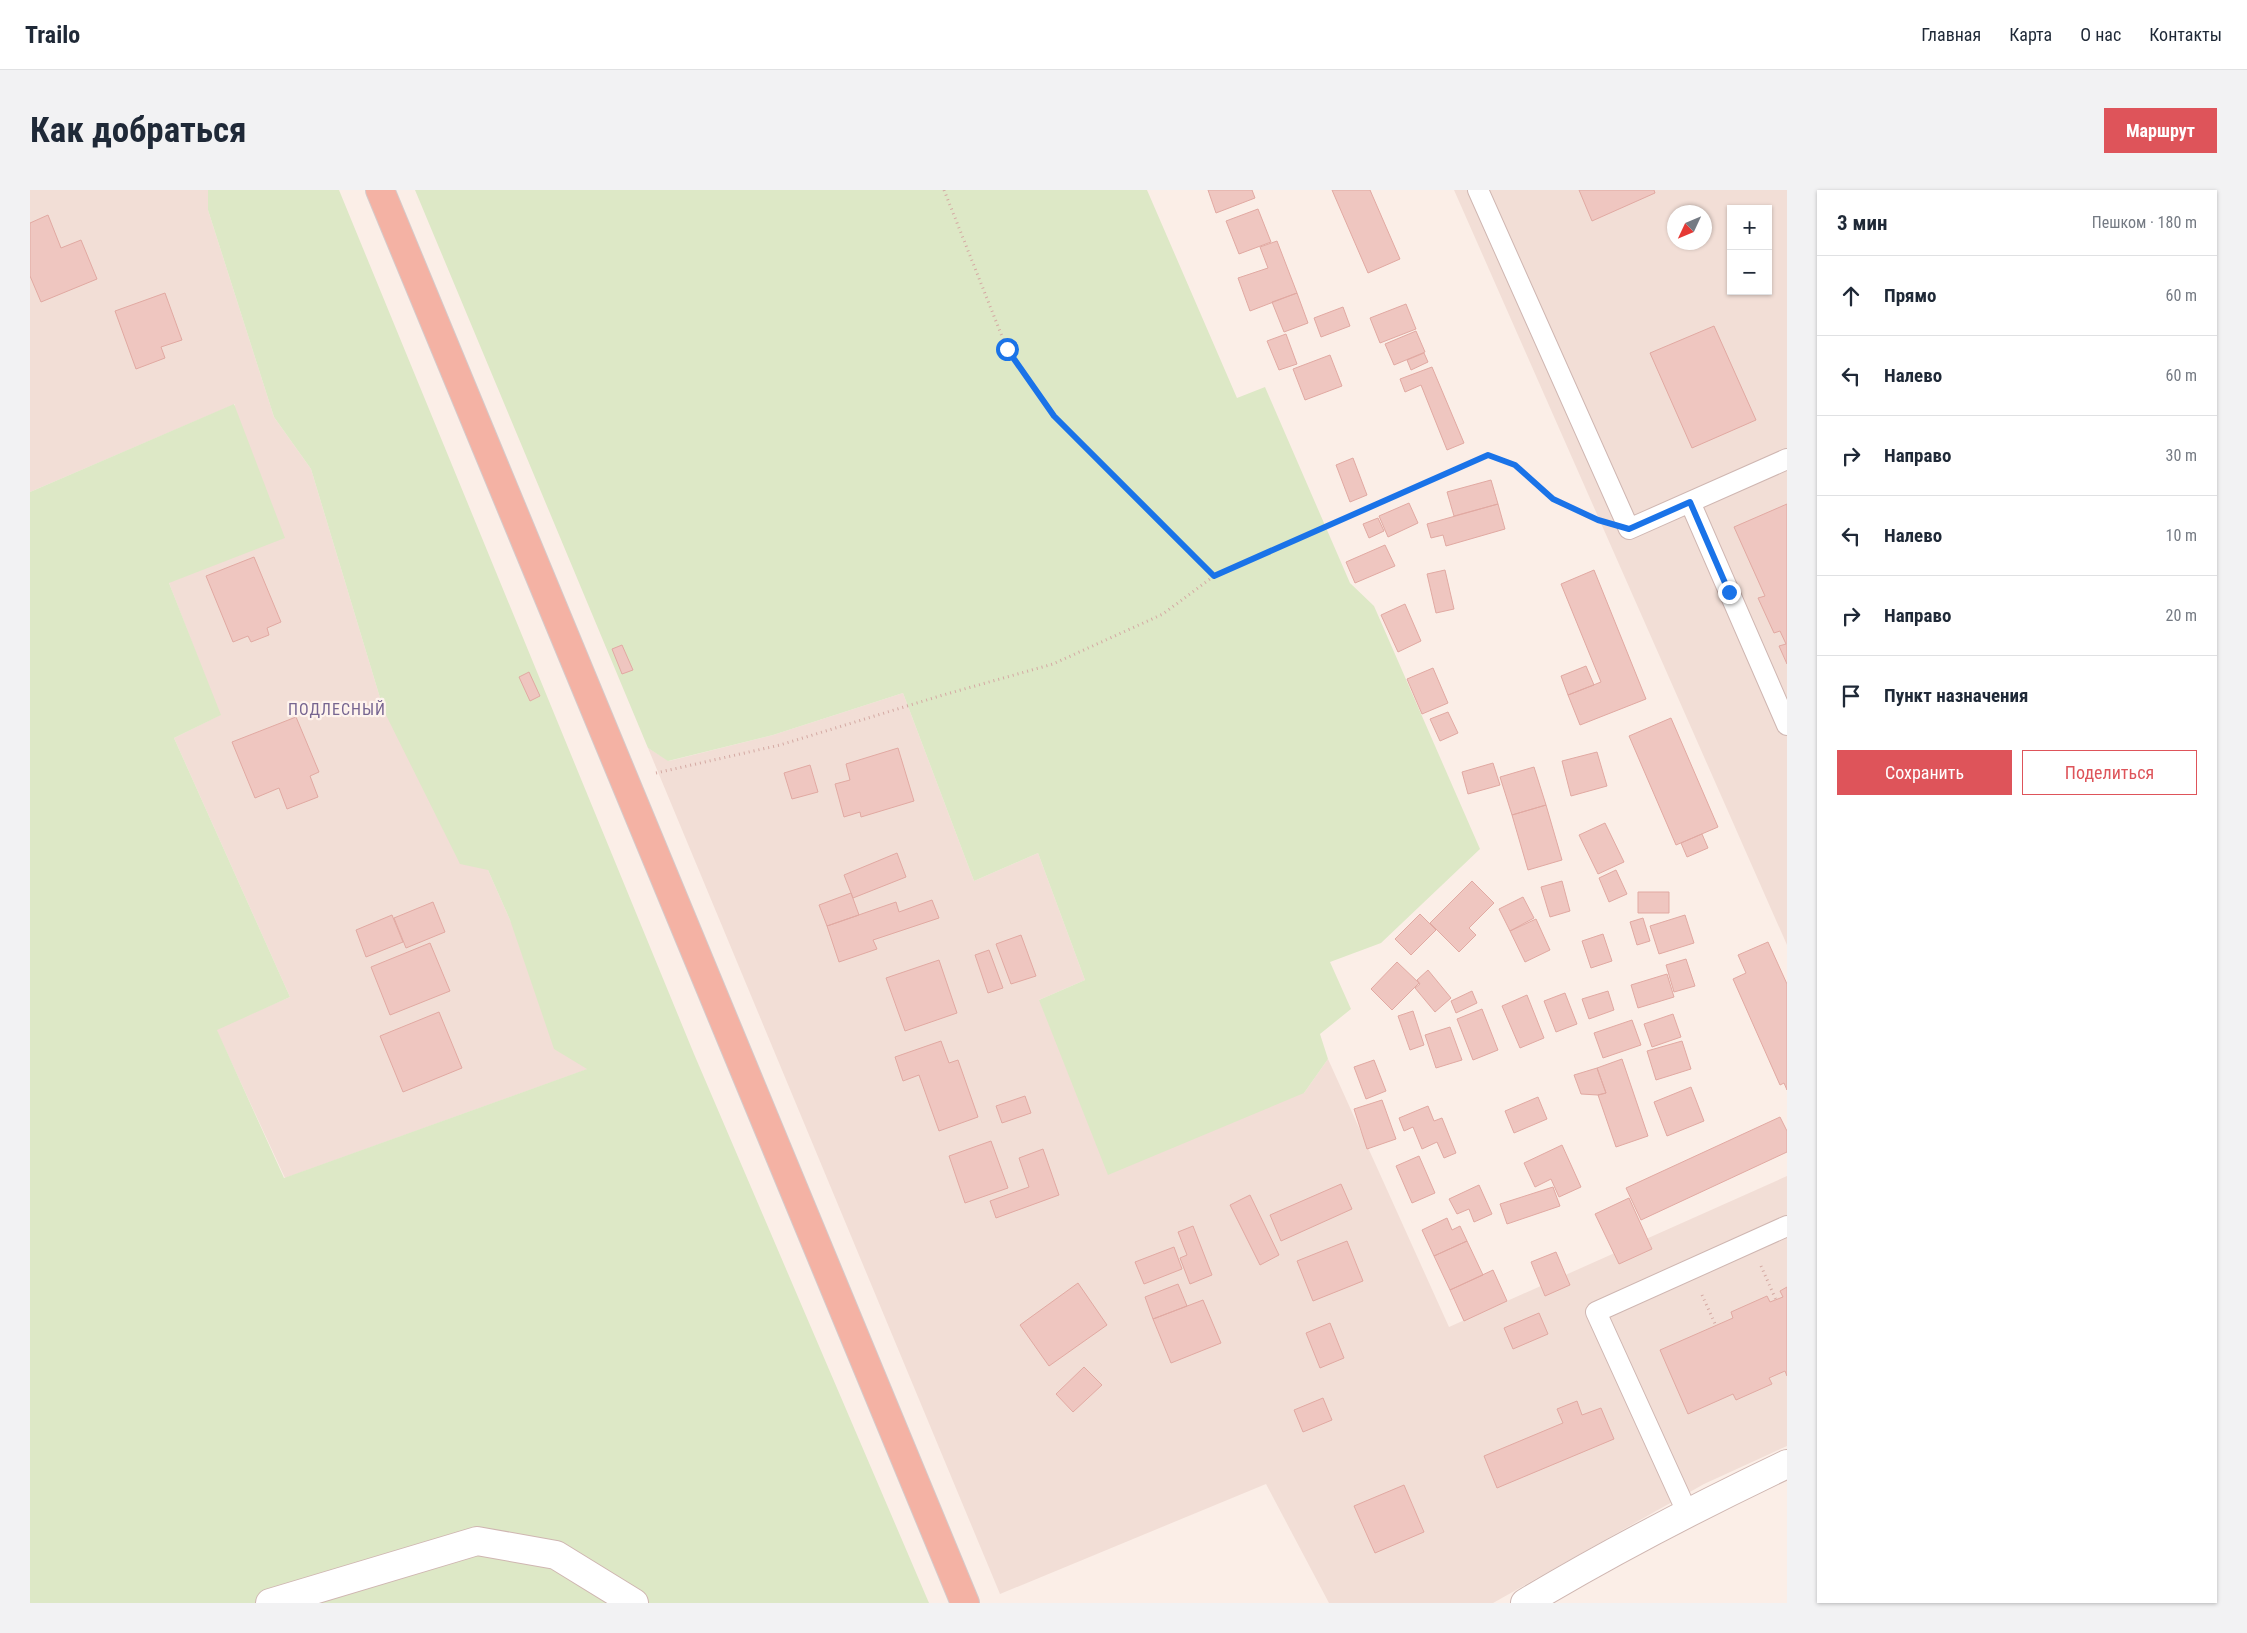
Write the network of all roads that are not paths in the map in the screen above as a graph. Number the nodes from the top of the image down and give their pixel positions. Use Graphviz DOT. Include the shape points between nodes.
graph roads {
  1 [pos="380,190"];
  2 [pos="1478,190"];
  3 [pos="1787,458"];
  4 [pos="1690,502"];
  5 [pos="1787,725"];
  6 [pos="1787,1226"];
  7 [pos="1787,1464"];
  8 [pos="1687,1512"];
  9 [pos="270,1603"];
  10 [pos="634,1603"];
  11 [pos="965,1603"];
  12 [pos="1525,1603"];
  1 -- 11 [label="highway"];
  2 -- 4 [label="lane" via="1629,529"];
  3 -- 4 [label="lane"];
  4 -- 5 [label="lane"];
  6 -- 8 [label="lane" via="1596,1312"];
  7 -- 8 [label="street"];
  8 -- 12 [label="street"];
  9 -- 10 [label="street" via="477,1541 556,1555"];
}
